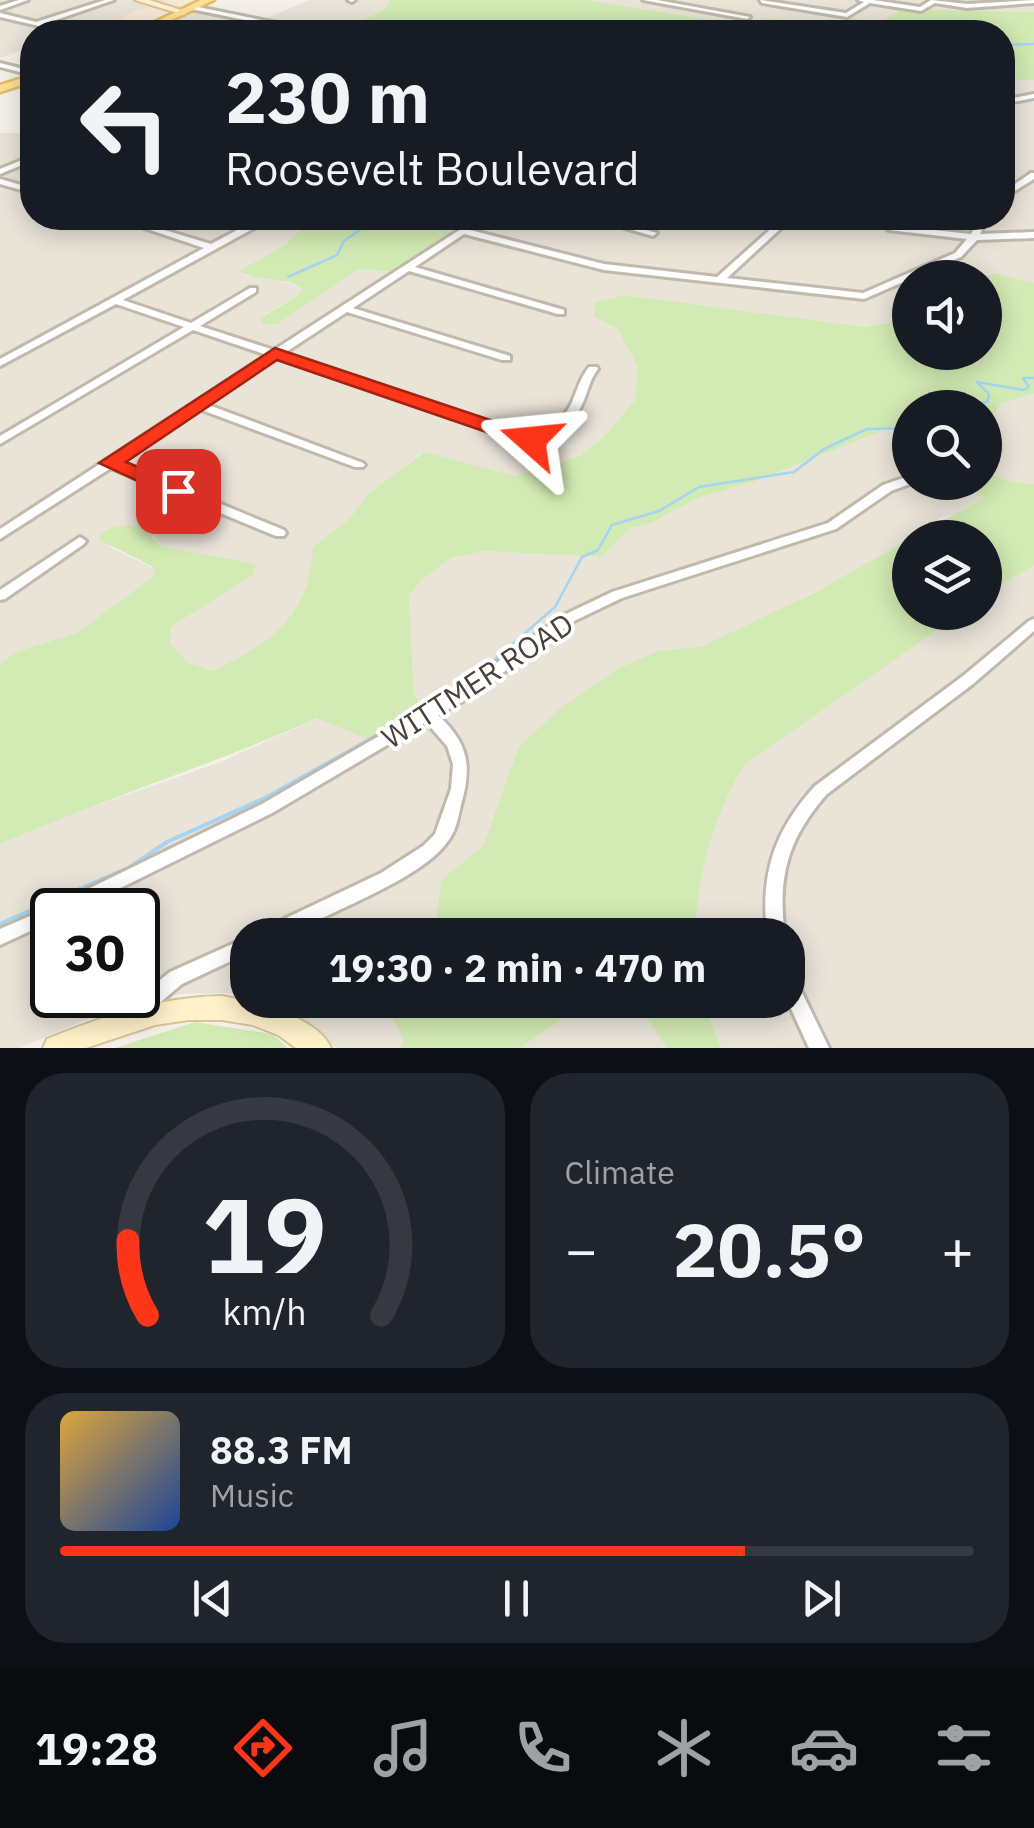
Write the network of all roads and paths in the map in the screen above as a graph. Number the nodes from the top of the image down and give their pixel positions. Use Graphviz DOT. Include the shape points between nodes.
graph roads {
  1 [pos="25,0"];
  2 [pos="111,0"];
  3 [pos="139,0"];
  4 [pos="209,0"];
  5 [pos="646,0"];
  6 [pos="692,0"];
  7 [pos="858,0"];
  8 [pos="934,0"];
  9 [pos="763,1"];
  10 [pos="1017,1"];
  11 [pos="868,2"];
  12 [pos="1034,2"];
  13 [pos="681,6"];
  14 [pos="188,10"];
  15 [pos="0,12"];
  16 [pos="24,20"];
  17 [pos="48,20"];
  18 [pos="166,20"];
  19 [pos="244,20"];
  20 [pos="157,230"];
  21 [pos="244,230"];
  22 [pos="641,230"];
  23 [pos="774,230"];
  24 [pos="908,230"];
  25 [pos="978,230"];
  26 [pos="462,231"];
  27 [pos="653,233"];
  28 [pos="1034,235"];
  29 [pos="974,237"];
  30 [pos="212,247"];
  31 [pos="406,267"];
  32 [pos="718,280"];
  33 [pos="254,290"];
  34 [pos="114,300"];
  35 [pos="344,308"];
  36 [pos="562,312"];
  37 [pos="194,326"];
  38 [pos="275,353"];
  39 [pos="506,358"];
  40 [pos="0,363"];
  41 [pos="593,369"];
  42 [pos="198,405"];
  43 [pos="0,441"];
  44 [pos="110,463"];
  45 [pos="360,465"];
  46 [pos="892,486"];
  47 [pos="280,533"];
  48 [pos="0,534"];
  49 [pos="80,541"];
  50 [pos="0,574"];
  51 [pos="4,593"];
  52 [pos="1034,624"];
  53 [pos="428,715"];
  54 [pos="106,888"];
  55 [pos="301,918"];
  56 [pos="776,918"];
  57 [pos="30,923"];
  58 [pos="0,937"];
  59 [pos="230,952"];
  60 [pos="805,1017"];
  61 [pos="124,1021"];
  62 [pos="56,1048"];
  63 [pos="318,1048"];
  64 [pos="820,1048"];
  1 -- 15 [label="street"];
  2 -- 17 [label="street"];
  3 -- 14 [label="street"];
  4 -- 14 [label="main road"];
  5 -- 13 [label="street"];
  6 -- 13 [label="street"];
  7 -- 11 [label="street"];
  8 -- 10 [label="street" via="971,6"];
  8 -- 11 [label="street" via="921,9"];
  9 -- 11 [label="street" via="847,15"];
  9 -- 13 [label="street" via="746,14"];
  10 -- 12 [label="street"];
  14 -- 18 [label="main road"];
  14 -- 19 [label="street"];
  15 -- 16 [label="street"];
  20 -- 30 [label="street"];
  21 -- 30 [label="street"];
  22 -- 27 [label="street"];
  23 -- 32 [label="street"];
  24 -- 29 [label="street"];
  25 -- 29 [label="street"];
  26 -- 31 [label="street"];
  26 -- 32 [label="street" via="582,263"];
  28 -- 29 [label="street"];
  29 -- 32 [label="street" via="958,255 864,296"];
  30 -- 34 [label="street"];
  31 -- 35 [label="street"];
  31 -- 36 [label="street"];
  33 -- 37 [label="street"];
  34 -- 37 [label="street"];
  34 -- 40 [label="street"];
  35 -- 38 [label="street"];
  35 -- 39 [label="street"];
  37 -- 38 [label="street"];
  37 -- 43 [label="street"];
  38 -- 41 [label="street" via="531,440 542,439 572,412"];
  38 -- 42 [label="street"];
  42 -- 44 [label="street"];
  42 -- 45 [label="street"];
  44 -- 47 [label="street"];
  44 -- 48 [label="street"];
  46 -- 53 [label="street, WITTMER ROAD" via="832,526 590,607"];
  49 -- 51 [label="street"];
  50 -- 51 [label="street"];
  52 -- 56 [label="street" via="804,808 777,862"];
  53 -- 54 [label="street, WITTMER ROAD" via="224,832"];
  53 -- 55 [label="street" via="448,732 460,756 460,783 444,834 414,862"];
  57 -- 58 [label="street"];
  59 -- 61 [label="street" via="176,978"];
  60 -- 64 [label="street"];
  61 -- 62 [label="street"];
  61 -- 63 [label="street" via="179,1007 232,1007 280,1023"];
}
